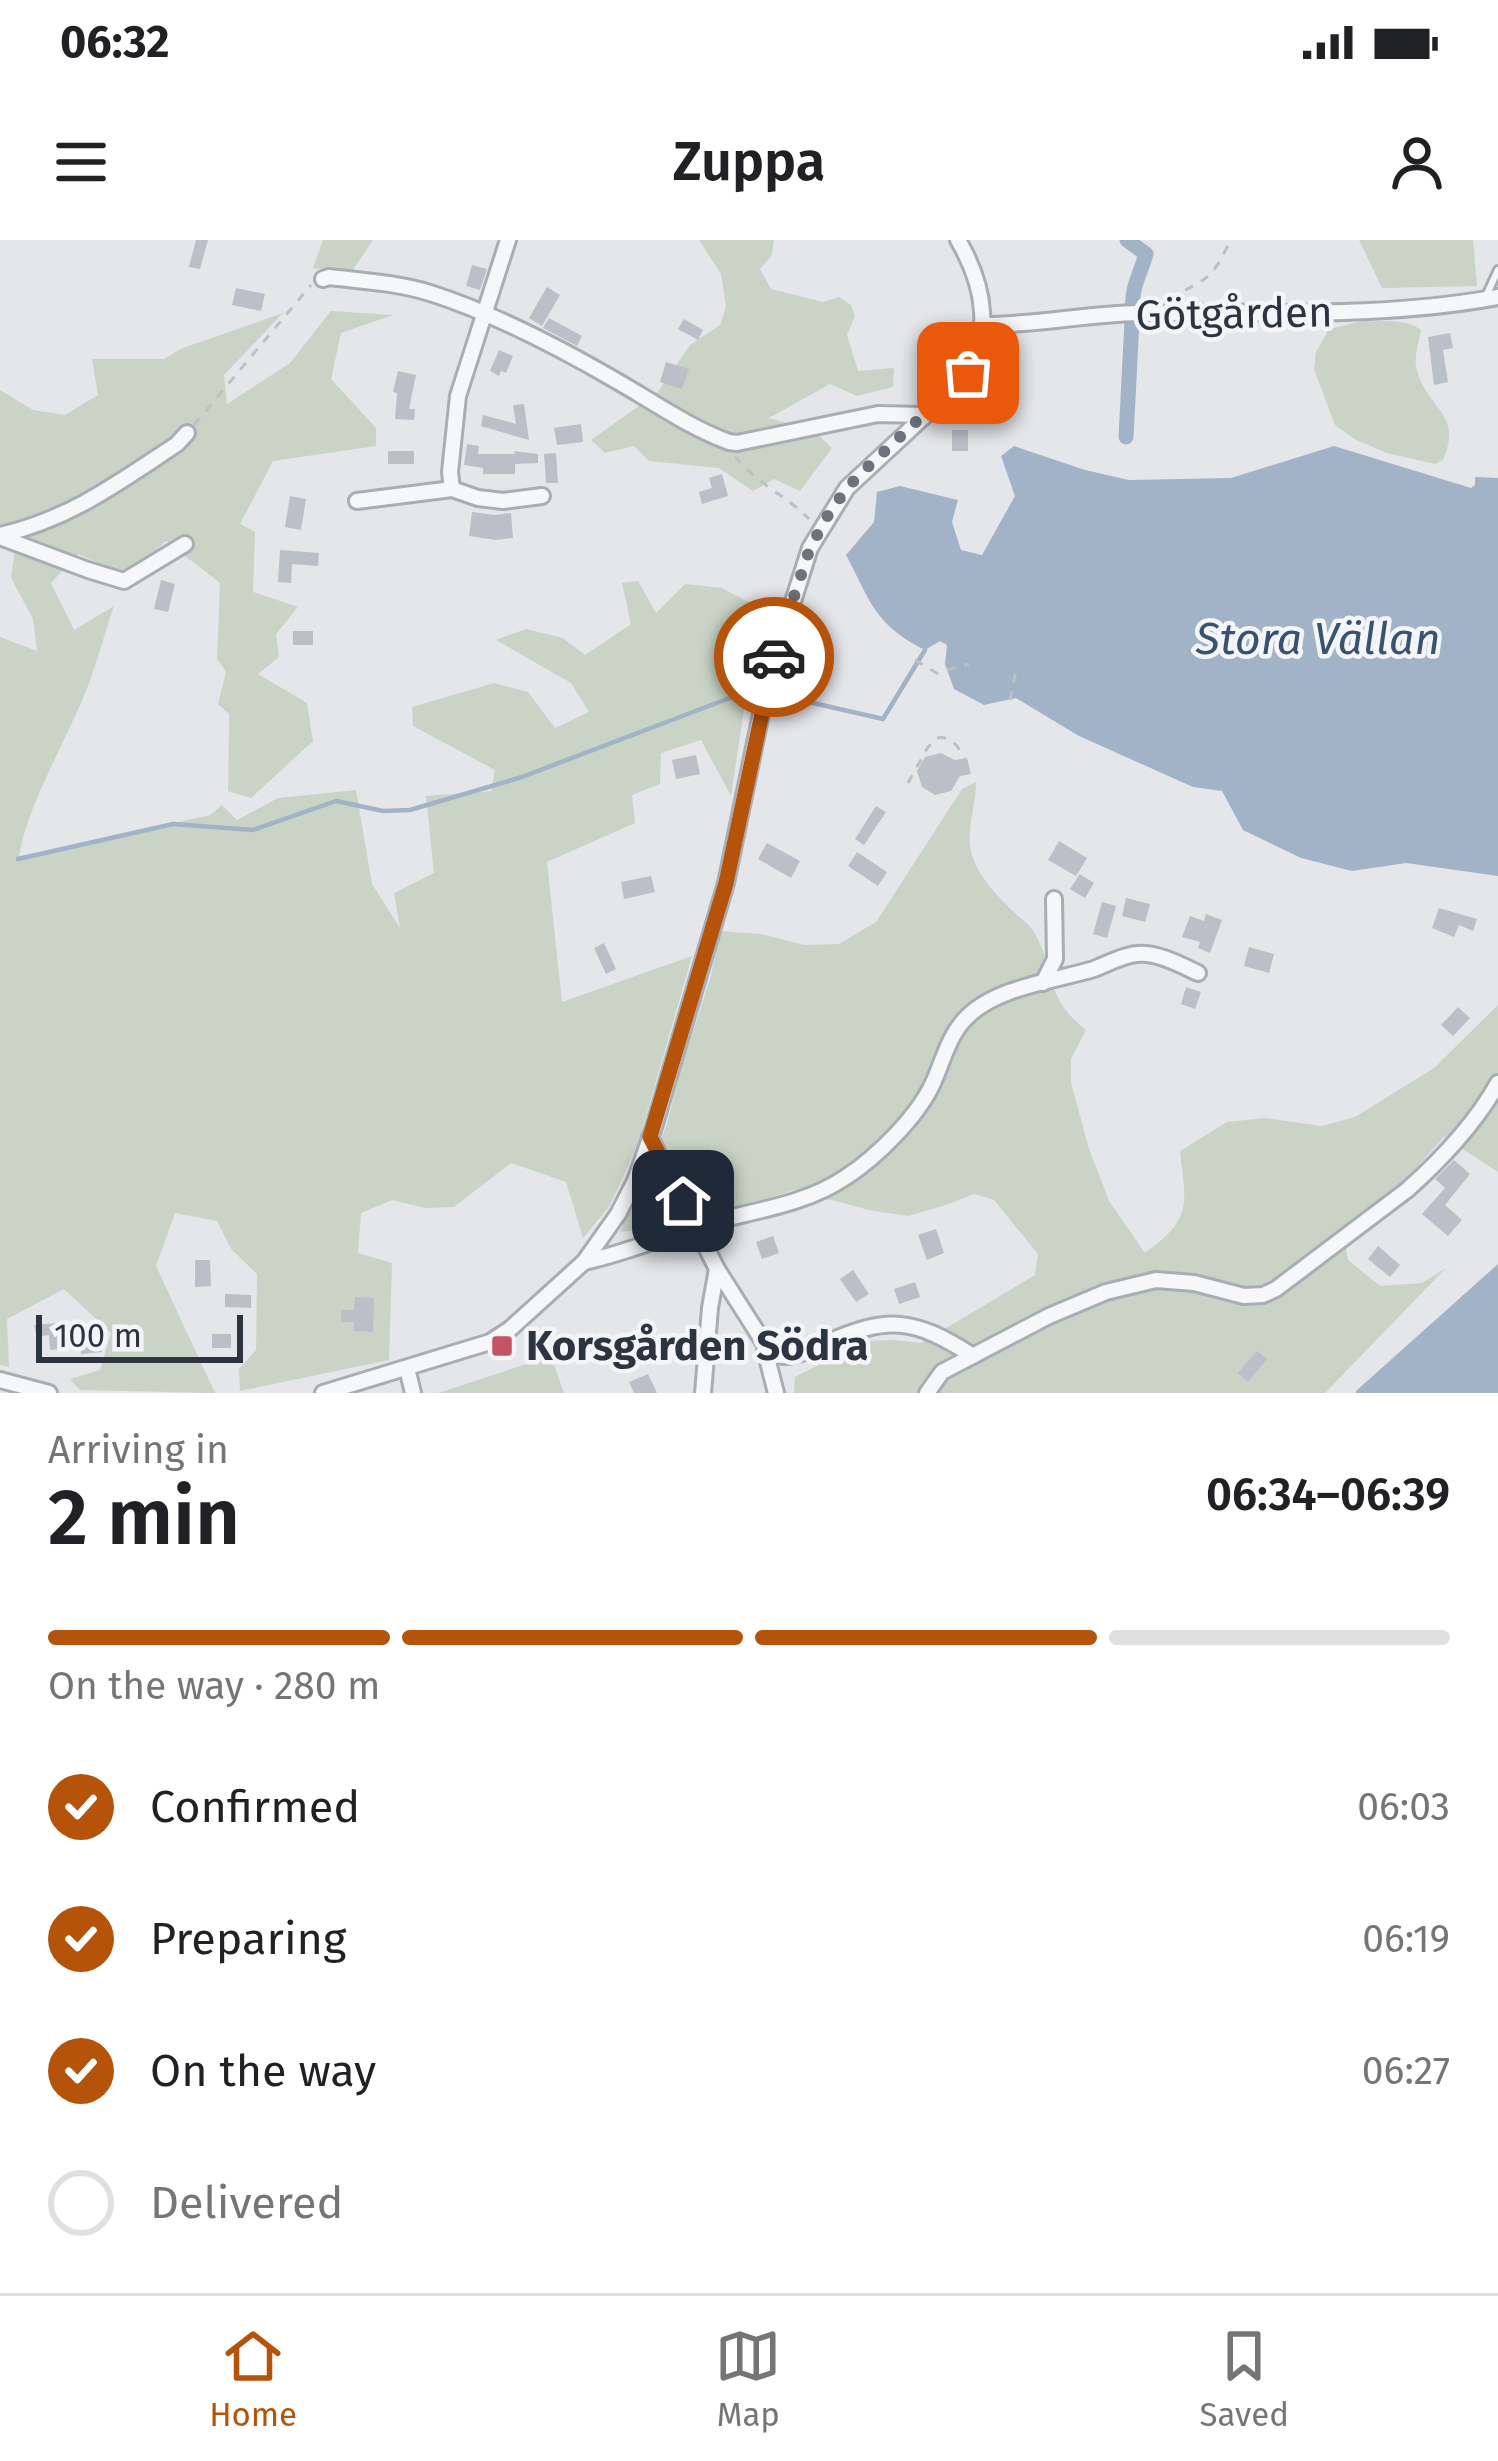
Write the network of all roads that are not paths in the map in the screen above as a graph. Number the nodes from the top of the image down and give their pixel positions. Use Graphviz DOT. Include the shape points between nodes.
graph roads {
  1 [pos="508,240"];
  2 [pos="958,240"];
  3 [pos="1498,270"];
  4 [pos="323,280"];
  5 [pos="1491,298"];
  6 [pos="485,316"];
  7 [pos="983,325"];
  8 [pos="925,415"];
  9 [pos="187,433"];
  10 [pos="452,489"];
  11 [pos="542,496"];
  12 [pos="357,501"];
  13 [pos="0,536"];
  14 [pos="185,544"];
  15 [pos="1054,899"];
  16 [pos="1198,973"];
  17 [pos="1043,983"];
  18 [pos="1498,1083"];
  19 [pos="650,1137"];
  20 [pos="695,1227"];
  21 [pos="584,1262"];
  22 [pos="717,1269"];
  23 [pos="764,1345"];
  24 [pos="973,1356"];
  25 [pos="407,1368"];
  26 [pos="6,1386"];
  27 [pos="49,1393"];
  28 [pos="323,1393"];
  29 [pos="413,1393"];
  30 [pos="703,1393"];
  31 [pos="776,1393"];
  32 [pos="927,1393"];
  1 -- 6 [label="street"];
  2 -- 7 [label="street" via="979,285"];
  3 -- 5 [label="lane, Götgården"];
  4 -- 6 [label="street" via="426,292"];
  5 -- 7 [label="street, Götgården" via="1346,313 1155,313"];
  6 -- 8 [label="street" via="729,442 878,413"];
  6 -- 10 [label="street" via="458,396"];
  7 -- 8 [label="street" via="972,366"];
  8 -- 19 [label="street" via="847,488 819,529"];
  9 -- 13 [label="street" via="79,508"];
  10 -- 11 [label="street" via="502,501"];
  10 -- 12 [label="street"];
  13 -- 14 [label="street" via="124,581"];
  15 -- 17 [label="street" via="1054,958"];
  16 -- 17 [label="street" via="1138,954"];
  17 -- 20 [label="street" via="1002,994 969,1015 923,1102 845,1178 776,1208"];
  18 -- 24 [label="street" via="1417,1182 1276,1288 1251,1297 1194,1282 1141,1281 1075,1303"];
  19 -- 20 [label="street"];
  19 -- 21 [label="street" via="626,1201"];
  20 -- 21 [label="street"];
  20 -- 22 [label="street"];
  21 -- 25 [label="street" via="490,1342"];
  22 -- 23 [label="street"];
  22 -- 30 [label="street"];
  23 -- 24 [label="street" via="777,1357 793,1356 864,1327 897,1323"];
  23 -- 31 [label="street"];
  24 -- 32 [label="street" via="942,1372"];
  25 -- 28 [label="street"];
  25 -- 29 [label="street"];
  26 -- 27 [label="street"];
}
